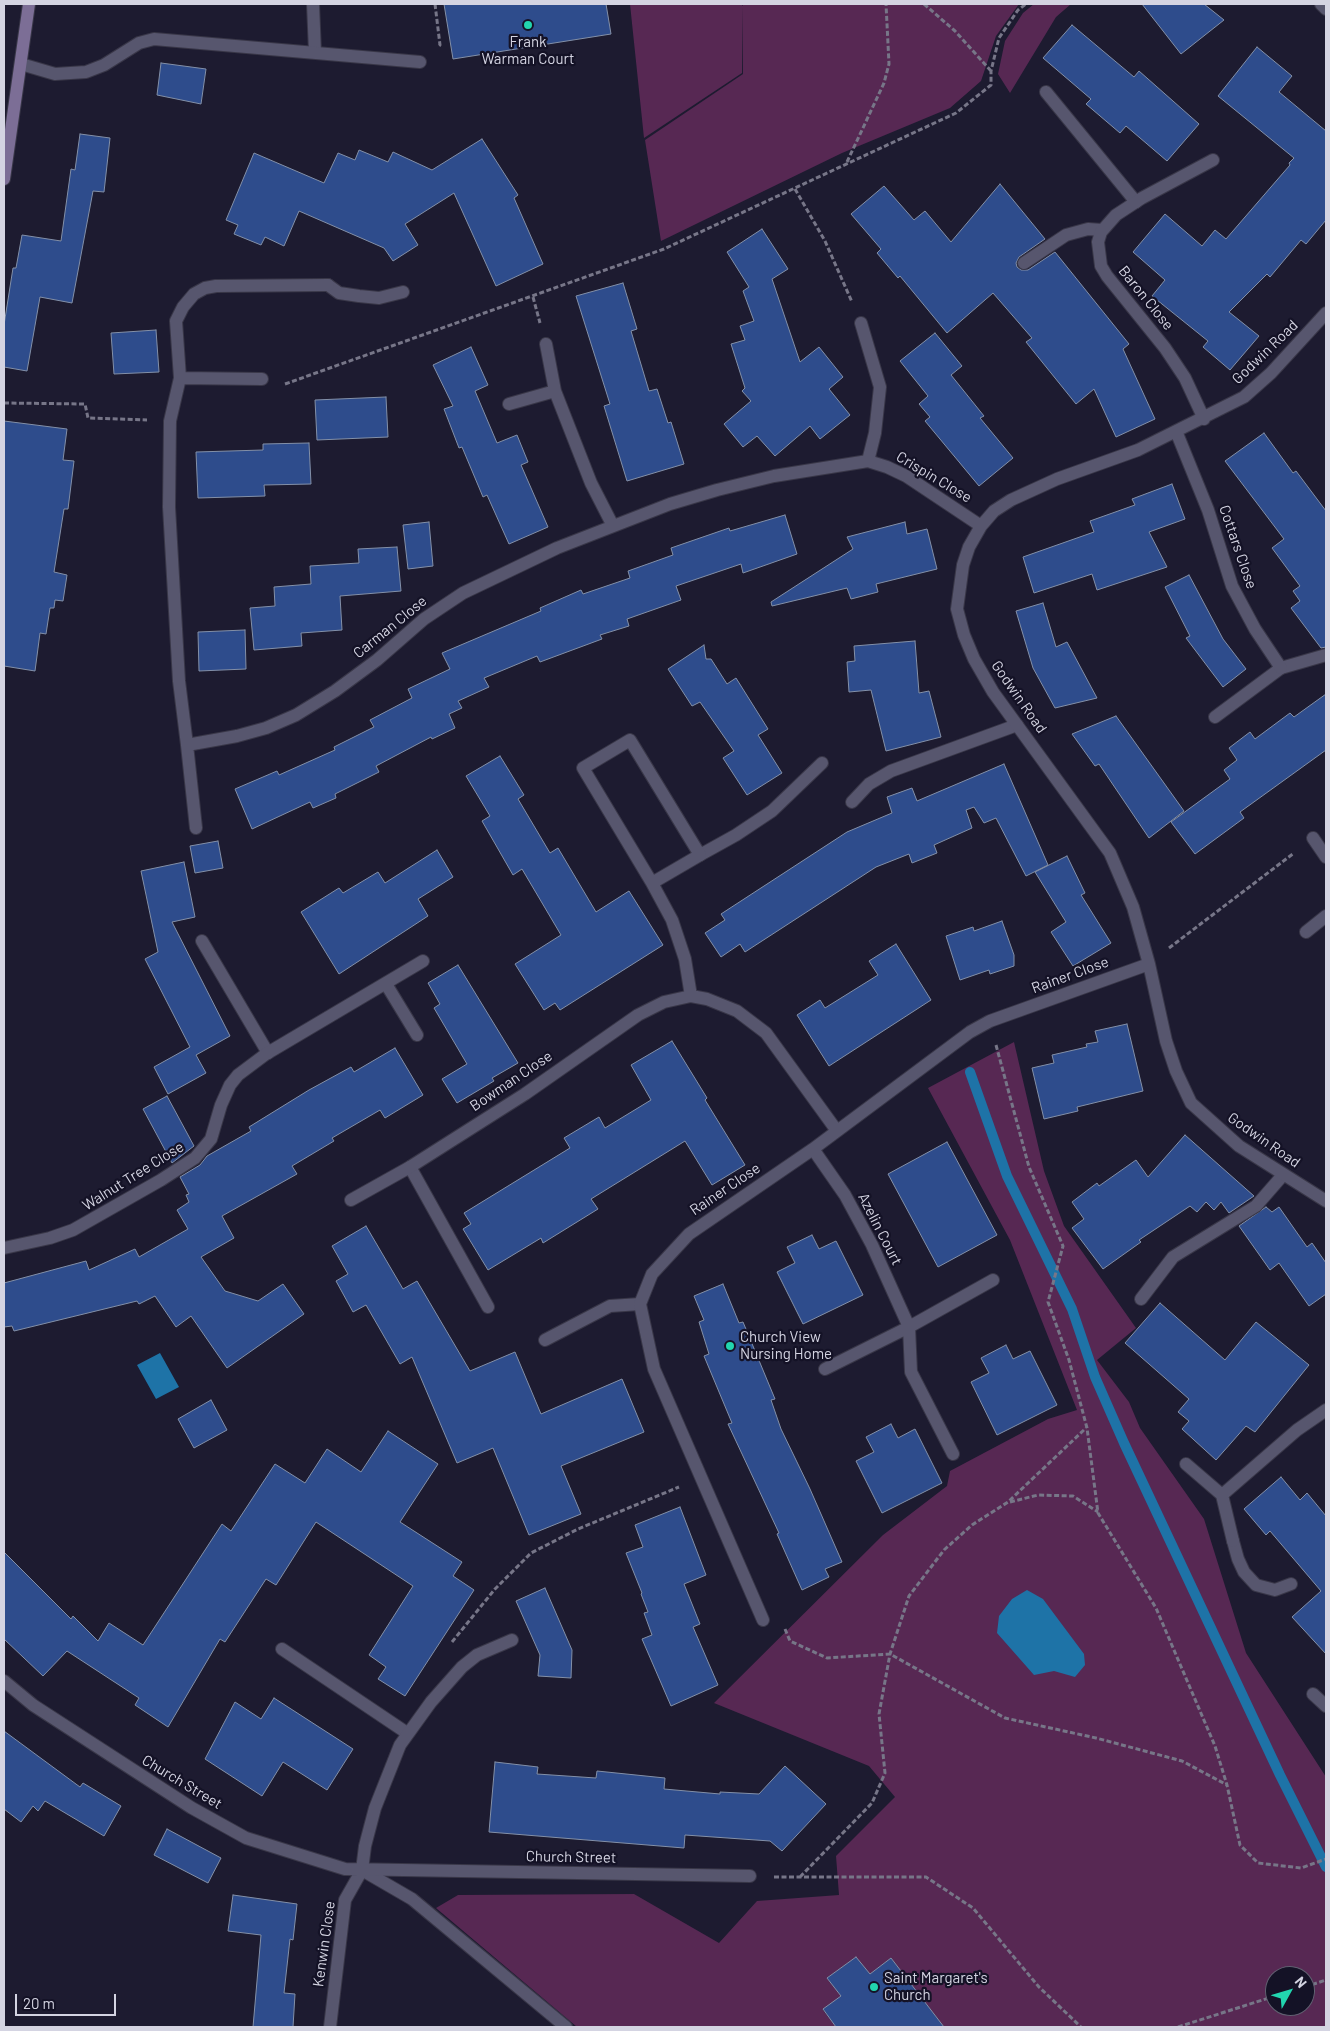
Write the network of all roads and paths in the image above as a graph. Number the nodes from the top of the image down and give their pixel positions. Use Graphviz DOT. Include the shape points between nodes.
graph roads {
  1 [pos="29,4"];
  2 [pos="313,4"];
  3 [pos="435,4"];
  4 [pos="886,4"];
  5 [pos="924,4"];
  6 [pos="1026,4"];
  7 [pos="1321,4"];
  8 [pos="1326,9"];
  9 [pos="315,52"];
  10 [pos="420,62"];
  11 [pos="21,64"];
  12 [pos="992,71"];
  13 [pos="1046,92"];
  14 [pos="1213,160"];
  15 [pos="846,163"];
  16 [pos="4,179"];
  17 [pos="795,189"];
  18 [pos="1136,202"];
  19 [pos="1102,230"];
  20 [pos="1024,263"];
  21 [pos="403,292"];
  22 [pos="1326,313"];
  23 [pos="862,324"];
  24 [pos="546,344"];
  25 [pos="180,378"];
  26 [pos="262,379"];
  27 [pos="555,391"];
  28 [pos="4,403"];
  29 [pos="509,404"];
  30 [pos="1204,418"];
  31 [pos="170,421"];
  32 [pos="1176,431"];
  33 [pos="868,461"];
  34 [pos="774,476"];
  35 [pos="613,526"];
  36 [pos="981,526"];
  37 [pos="1326,655"];
  38 [pos="1282,668"];
  39 [pos="1215,717"];
  40 [pos="1017,725"];
  41 [pos="187,745"];
  42 [pos="822,764"];
  43 [pos="852,802"];
  44 [pos="196,828"];
  45 [pos="1313,838"];
  46 [pos="700,855"];
  47 [pos="1326,857"];
  48 [pos="652,883"];
  49 [pos="1326,916"];
  50 [pos="1306,932"];
  51 [pos="202,941"];
  52 [pos="423,961"];
  53 [pos="1148,964"];
  54 [pos="386,984"];
  55 [pos="691,996"];
  56 [pos="990,1022"];
  57 [pos="417,1035"];
  58 [pos="268,1053"];
  59 [pos="837,1130"];
  60 [pos="813,1150"];
  61 [pos="410,1167"];
  62 [pos="1283,1175"];
  63 [pos="351,1200"];
  64 [pos="1326,1201"];
  65 [pos="4,1248"];
  66 [pos="993,1280"];
  67 [pos="1140,1299"];
  68 [pos="640,1304"];
  69 [pos="488,1307"];
  70 [pos="910,1328"];
  71 [pos="546,1340"];
  72 [pos="826,1369"];
  73 [pos="1326,1410"];
  74 [pos="1087,1428"];
  75 [pos="954,1454"];
  76 [pos="694,1460"];
  77 [pos="1186,1464"];
  78 [pos="1222,1495"];
  79 [pos="1008,1502"];
  80 [pos="1098,1513"];
  81 [pos="1291,1584"];
  82 [pos="763,1620"];
  83 [pos="512,1640"];
  84 [pos="790,1641"];
  85 [pos="448,1646"];
  86 [pos="282,1649"];
  87 [pos="890,1654"];
  88 [pos="4,1681"];
  89 [pos="1313,1694"];
  90 [pos="1326,1706"];
  91 [pos="407,1733"];
  92 [pos="1227,1784"];
  93 [pos="1326,1859"];
  94 [pos="362,1870"];
  95 [pos="750,1876"];
  96 [pos="800,1877"];
  97 [pos="1265,1999"];
  98 [pos="330,2027"];
  99 [pos="566,2027"];
  100 [pos="1080,2027"];
  101 [pos="1178,2027"];
  1 -- 11 [label="street"];
  2 -- 9 [label="street"];
  3 -- 10 [label="path" via="440,44"];
  4 -- 15 [label="path" via="888,64 884,83"];
  5 -- 12 [label="path" via="955,31"];
  6 -- 12 [label="path" via="1018,10 999,38"];
  7 -- 8 [label="street"];
  9 -- 10 [label="street"];
  9 -- 11 [label="street" via="154,39 139,42 104,65 86,72 55,74"];
  11 -- 16 [label="street"];
  12 -- 15 [label="path" via="991,85 956,113"];
  13 -- 18 [label="street"];
  14 -- 18 [label="street"];
  15 -- 17 [label="path"];
  17 -- 23 [label="path" via="825,241"];
  17 -- 26 [label="path" via="664,249 533,297 282,385"];
  18 -- 19 [label="street" via="1116,215"];
  19 -- 20 [label="street" via="1088,228 1066,235"];
  19 -- 30 [label="street, Baron Close" via="1098,242 1101,266 1166,348"];
  21 -- 25 [label="street" via="379,298 339,293 328,286 216,286 194,294 176,321"];
  22 -- 30 [label="street, Godwin Road" via="1271,373 1244,397"];
  23 -- 33 [label="street" via="880,387"];
  24 -- 27 [label="street"];
  25 -- 26 [label="street"];
  25 -- 31 [label="street"];
  27 -- 29 [label="street"];
  27 -- 35 [label="street" via="591,483"];
  28 -- 31 [label="path" via="85,404 88,418"];
  30 -- 32 [label="street, Godwin Road"];
  31 -- 41 [label="street" via="173,594"];
  32 -- 36 [label="street, Godwin Road" via="1138,450 1057,479 1011,500 994,511"];
  32 -- 38 [label="street, Cottars Close" via="1208,510 1232,586 1255,629"];
  33 -- 34 [label="street, Crispin Close"];
  33 -- 36 [label="street, Crispin Close" via="906,476"];
  34 -- 35 [label="street, Carman Close" via="670,504"];
  35 -- 41 [label="street, Carman Close" via="557,548 463,593 424,619 335,691 296,715 266,728"];
  36 -- 40 [label="street, Godwin Road" via="963,565 958,609 974,658"];
  37 -- 38 [label="street"];
  38 -- 39 [label="street"];
  40 -- 43 [label="street" via="891,771 869,784"];
  40 -- 53 [label="street, Godwin Road" via="1110,853 1133,907"];
  41 -- 44 [label="street"];
  42 -- 46 [label="street" via="772,811"];
  45 -- 47 [label="street"];
  45 -- 53 [label="path"];
  46 -- 48 [label="street"];
  46 -- 48 [label="street" via="630,740 583,768"];
  48 -- 55 [label="street" via="672,920 685,959"];
  49 -- 50 [label="street"];
  51 -- 58 [label="street"];
  52 -- 54 [label="street, Walnut Tree Close"];
  53 -- 56 [label="street, Rainer Close"];
  53 -- 62 [label="street, Godwin Road" via="1166,1041 1192,1103 1239,1146"];
  54 -- 57 [label="street"];
  54 -- 58 [label="street, Walnut Tree Close"];
  55 -- 59 [label="street, Bowman Close" via="737,1011 759,1026 780,1049"];
  55 -- 61 [label="street, Bowman Close" via="664,1002 638,1015 525,1094"];
  56 -- 59 [label="street, Rainer Close" via="950,1045"];
  56 -- 74 [label="path" via="1029,1168 1063,1246 1048,1302 1069,1360"];
  58 -- 65 [label="street, Walnut Tree Close" via="230,1085 210,1139 194,1158 73,1230"];
  59 -- 60 [label="street, Rainer Close"];
  60 -- 68 [label="street, Rainer Close" via="689,1234 652,1274"];
  60 -- 70 [label="street, Azelin Court" via="845,1195"];
  61 -- 63 [label="street, Bowman Close"];
  61 -- 69 [label="street"];
  62 -- 64 [label="street, Godwin Road"];
  62 -- 67 [label="street" via="1256,1206 1172,1257"];
  66 -- 70 [label="street"];
  68 -- 71 [label="street" via="610,1306"];
  68 -- 76 [label="street" via="654,1369"];
  70 -- 72 [label="street"];
  70 -- 75 [label="street, Azelin Court" via="911,1372"];
  73 -- 78 [label="street" via="1297,1430"];
  74 -- 79 [label="path"];
  74 -- 80 [label="path"];
  76 -- 82 [label="street"];
  76 -- 85 [label="path" via="676,1468 683,1485 578,1528 531,1553"];
  77 -- 78 [label="street"];
  78 -- 81 [label="street" via="1244,1572 1256,1585 1275,1590"];
  79 -- 80 [label="path" via="1038,1494 1073,1496"];
  79 -- 87 [label="path" via="972,1525 944,1550 909,1596"];
  80 -- 92 [label="path" via="1156,1608 1215,1746"];
  83 -- 91 [label="street" via="477,1656 462,1667"];
  84 -- 87 [label="path" via="827,1658"];
  86 -- 91 [label="street"];
  87 -- 92 [label="path" via="1005,1718 1182,1761"];
  87 -- 96 [label="path" via="879,1714 885,1773 872,1803"];
  88 -- 94 [label="street, Church Street" via="33,1705 109,1756 246,1838 345,1868"];
  89 -- 90 [label="street"];
  91 -- 94 [label="street" via="390,1766 375,1808"];
  92 -- 93 [label="path" via="1240,1845 1258,1864 1301,1868"];
  94 -- 95 [label="street, Church Street"];
  94 -- 98 [label="street, Kenwin Close" via="345,1900"];
  94 -- 99 [label="street" via="412,1899"];
  95 -- 96 [label="path"];
  96 -- 100 [label="path" via="926,1877 973,1908 1039,1987"];
  97 -- 101 [label="path"];
}
